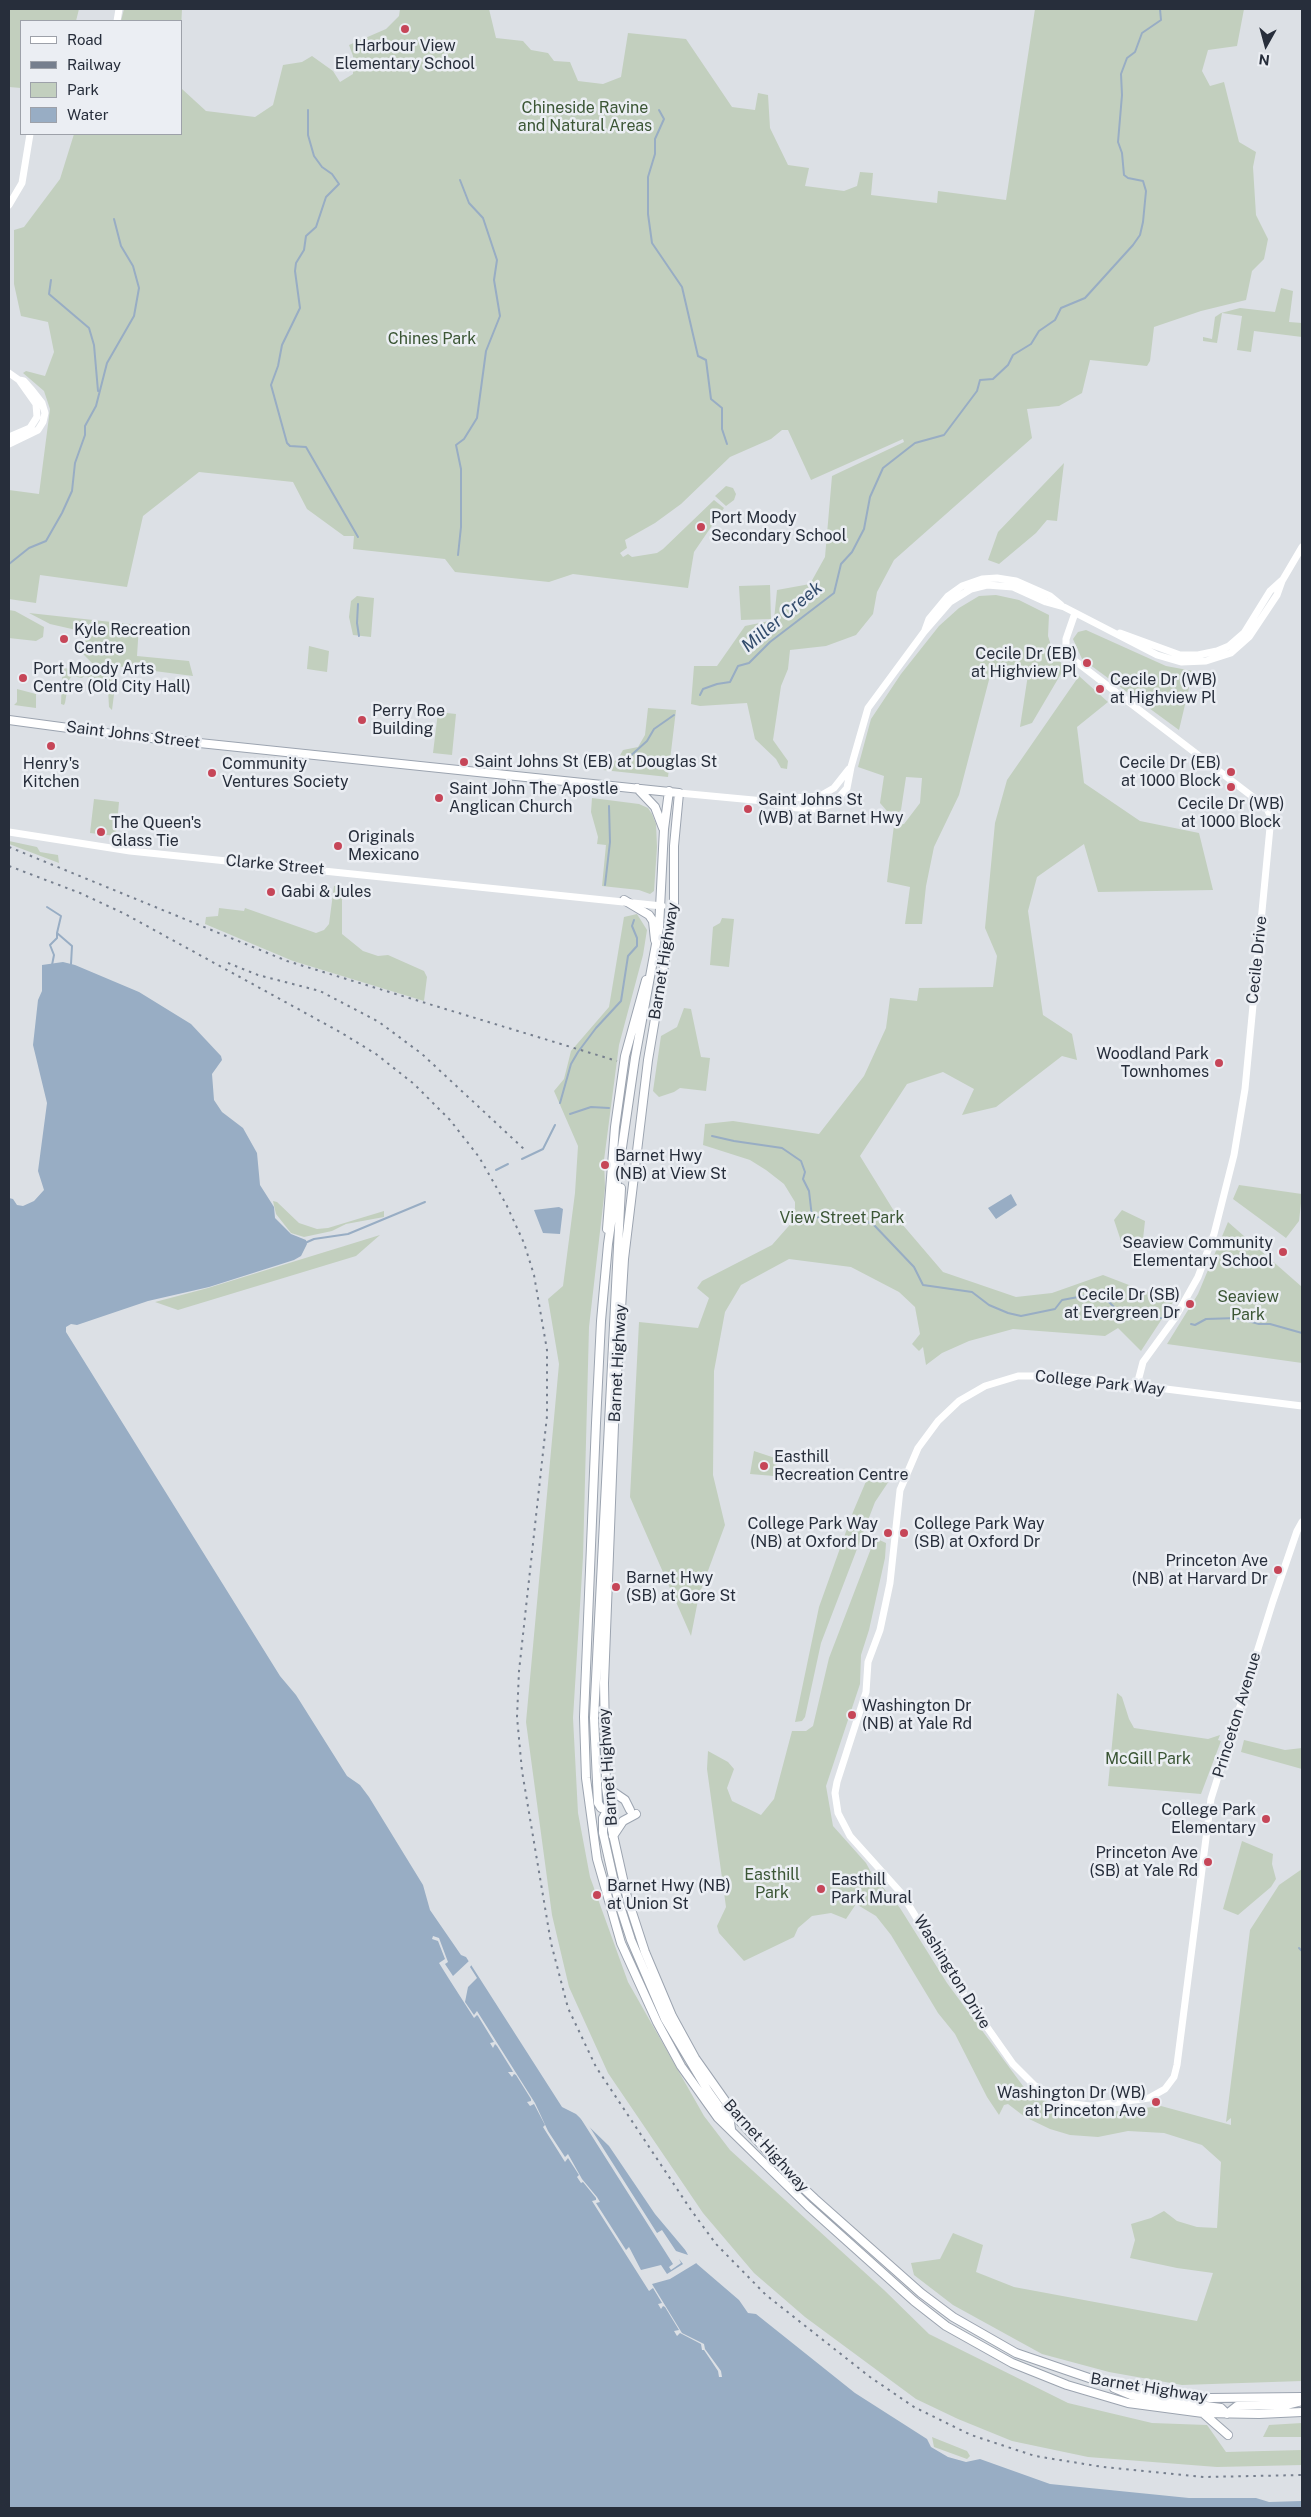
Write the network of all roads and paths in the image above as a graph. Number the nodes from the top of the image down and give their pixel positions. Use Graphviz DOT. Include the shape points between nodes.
graph roads {
  1 [pos="30,135"];
  2 [pos="9,205"];
  3 [pos="9,372"];
  4 [pos="19,380"];
  5 [pos="9,437"];
  6 [pos="9,444"];
  7 [pos="1302,547"];
  8 [pos="1075,612"];
  9 [pos="9,720"];
  10 [pos="851,767"];
  11 [pos="637,788"];
  12 [pos="669,792"];
  13 [pos="679,792"];
  14 [pos="764,801"];
  15 [pos="664,830"];
  16 [pos="9,832"];
  17 [pos="624,900"];
  18 [pos="662,906"];
  19 [pos="672,915"];
  20 [pos="656,945"];
  21 [pos="650,971"];
  22 [pos="620,1173"];
  23 [pos="608,1244"];
  24 [pos="1137,1385"];
  25 [pos="1302,1406"];
  26 [pos="1302,1522"];
  27 [pos="868,1676"];
  28 [pos="606,1787"];
  29 [pos="608,1809"];
  30 [pos="613,1836"];
  31 [pos="1165,2089"];
  32 [pos="731,2129"];
  33 [pos="1095,2380"];
  34 [pos="1302,2397"];
  35 [pos="1302,2401"];
  36 [pos="1302,2412"];
  37 [pos="1203,2413"];
  38 [pos="1227,2414"];
  39 [pos="1228,2435"];
  1 -- 2 [label="street" via="22,183"];
  3 -- 4 [label="street"];
  4 -- 5 [label="street" via="36,404 38,417 30,428"];
  4 -- 6 [label="street" via="24,381 38,397 45,409 44,418 34,433"];
  7 -- 8 [label="street" via="1277,595 1249,637 1231,653 1215,659 1190,662 1165,658"];
  8 -- 10 [label="street" via="1050,596 1003,578 968,583 948,596 868,708"];
  8 -- 24 [label="street, Cecile Drive" via="1065,643 1070,658 1266,807 1271,817 1245,1089 1234,1155 1214,1234 1198,1277 1175,1318 1143,1362"];
  9 -- 11 [label="main road, Saint Johns Street" via="114,734"];
  10 -- 14 [label="street, Saint Johns Street" via="834,788 820,796"];
  10 -- 14 [label="street, Saint Johns Street" via="847,788 830,805 815,809 784,807"];
  11 -- 12 [label="main road, Saint Johns Street"];
  11 -- 15 [label="main road" via="658,811"];
  12 -- 13 [label="main road, Saint Johns Street"];
  12 -- 15 [label="main road, Barnet Highway"];
  13 -- 14 [label="street, Saint Johns Street"];
  13 -- 19 [label="main road, Barnet Highway"];
  15 -- 18 [label="main road, Barnet Highway"];
  16 -- 17 [label="street, Clarke Street" via="130,851"];
  17 -- 18 [label="street, Clarke Street"];
  17 -- 20 [label="main road" via="649,915 653,921"];
  18 -- 19 [label="main road"];
  18 -- 20 [label="main road, Barnet Highway"];
  19 -- 28 [label="main road, Barnet Highway" via="645,1078 624,1268 604,1683"];
  20 -- 21 [label="main road, Barnet Highway"];
  21 -- 22 [label="main road, Barnet Highway"];
  21 -- 23 [label="main road, Barnet Highway" via="625,1056 615,1127"];
  22 -- 23 [label="main road, Barnet Highway"];
  22 -- 29 [label="main road" via="622,1198 594,1718 598,1803 601,1808"];
  23 -- 32 [label="main road, Barnet Highway" via="600,1340 584,1718 590,1818 606,1895 634,1976 681,2066 718,2118"];
  24 -- 25 [label="street, College Park Way"];
  24 -- 27 [label="street, College Park Way" via="1062,1376 1018,1376 985,1386 959,1401 938,1421 918,1448 900,1490 890,1583 880,1630 869,1659"];
  26 -- 31 [label="street, Princeton Avenue" via="1272,1602 1211,1799 1177,2065 1172,2081"];
  27 -- 31 [label="street, Washington Drive" via="866,1692 837,1782 840,1820 856,1843 902,1894 958,1986 1013,2064 1035,2086 1080,2106 1149,2098"];
  28 -- 29 [label="main road, Barnet Highway"];
  28 -- 30 [label="main road" via="625,1800 633,1812 622,1821"];
  29 -- 30 [label="main road, Barnet Highway"];
  29 -- 32 [label="main road" via="603,1818 603,1833 618,1900 634,1948 665,2019 730,2122"];
  30 -- 33 [label="main road, Barnet Highway" via="636,1925 672,2016 715,2088 756,2140 814,2199 953,2318 1016,2353"];
  32 -- 37 [label="main road, Barnet Highway" via="776,2176 914,2301 977,2345 1034,2372 1100,2396 1163,2409"];
  33 -- 34 [label="main road, Barnet Highway" via="1210,2398"];
  33 -- 38 [label="main road" via="1130,2395 1221,2408"];
  35 -- 38 [label="main road" via="1286,2405 1237,2406"];
  36 -- 38 [label="main road, Barnet Highway"];
  37 -- 38 [label="main road, Barnet Highway"];
  37 -- 39 [label="main road"];
}
